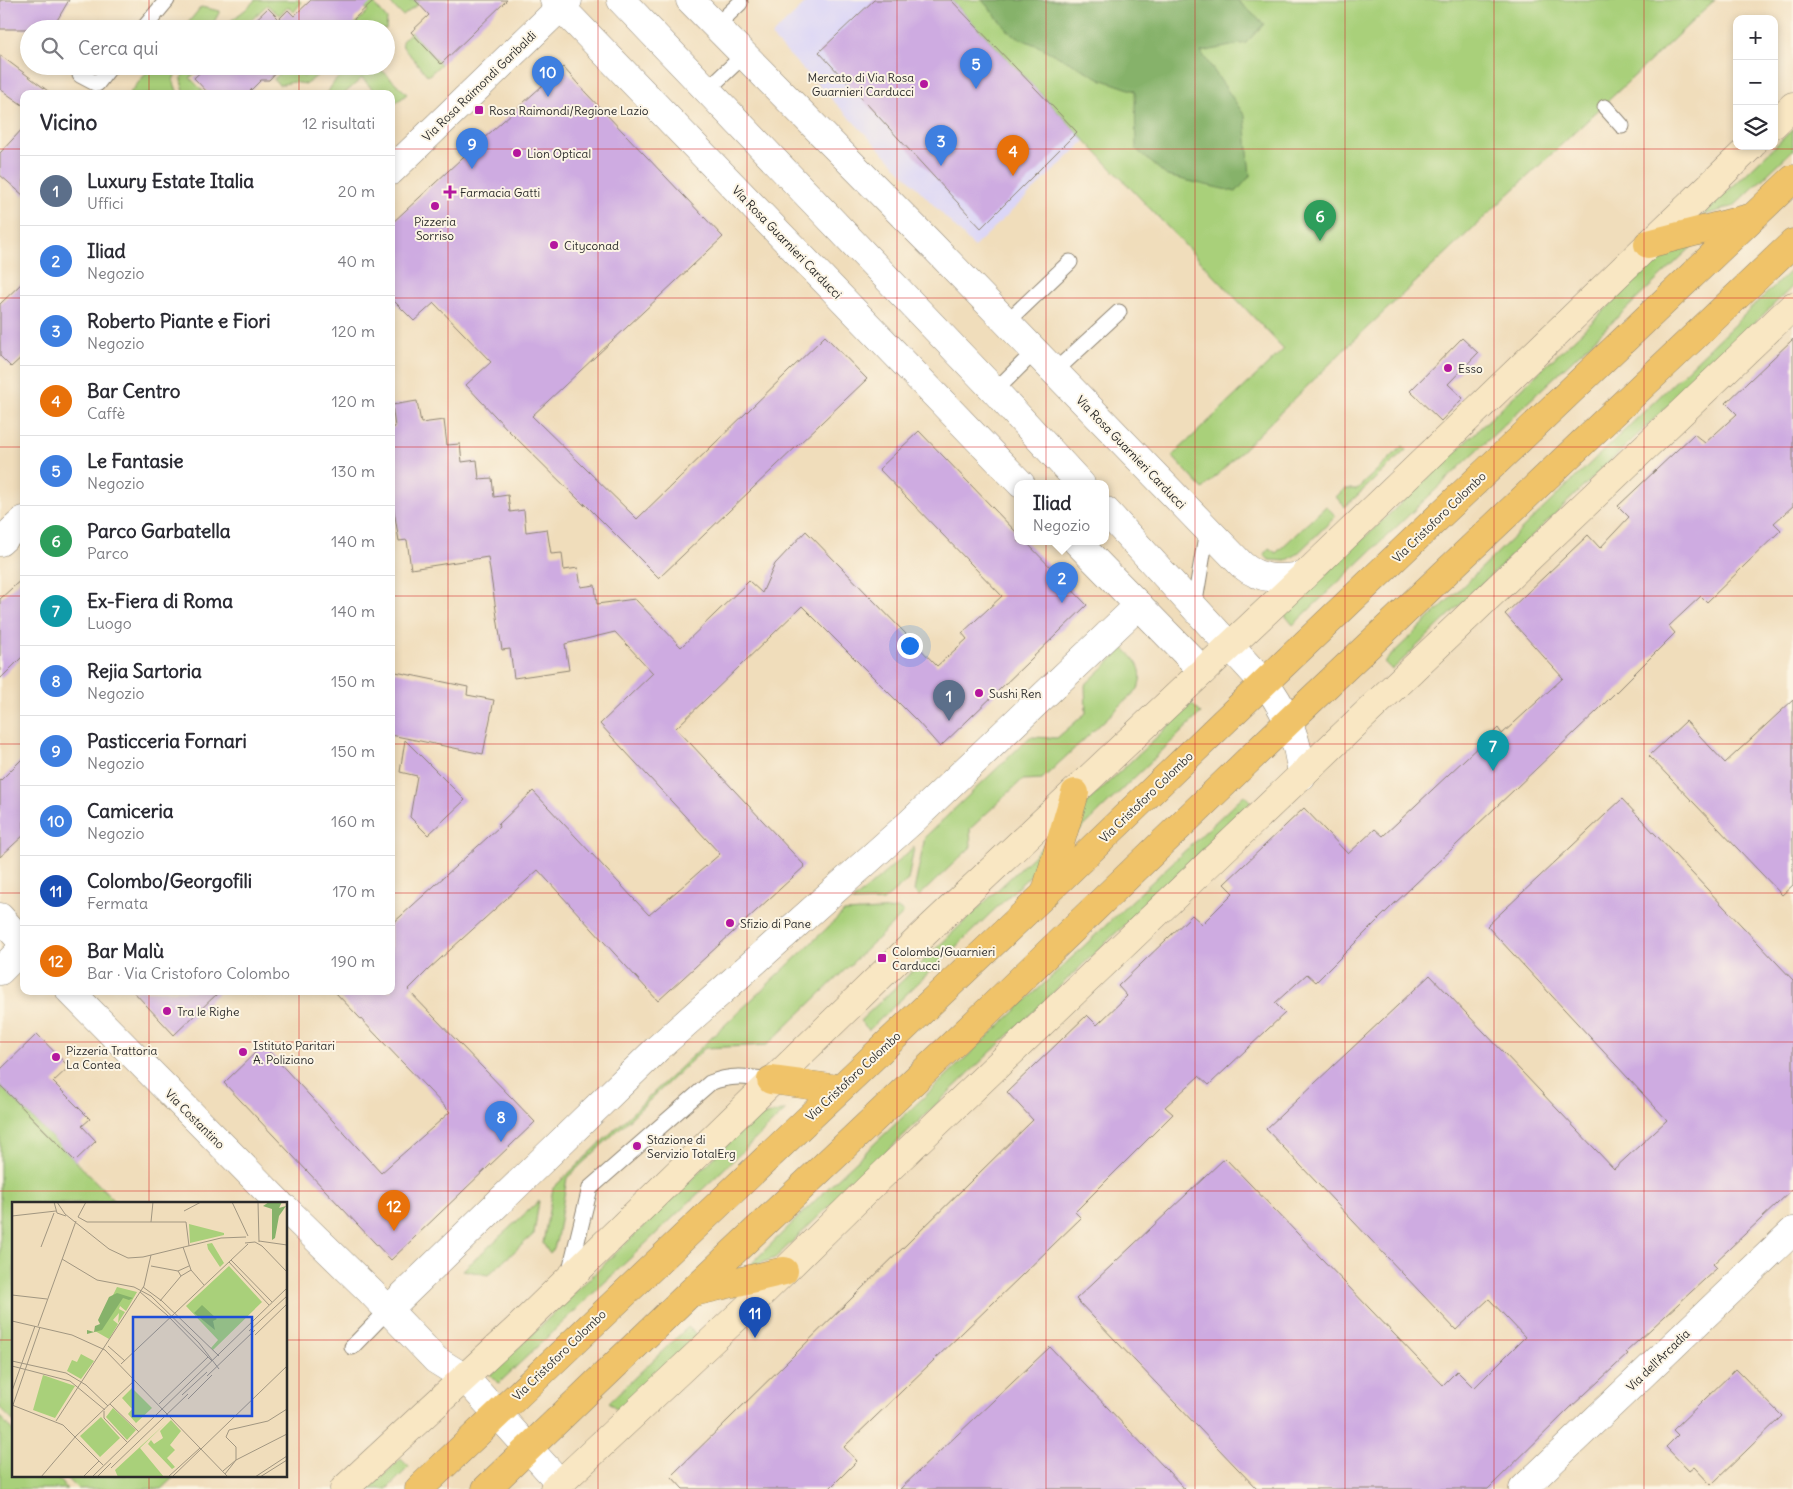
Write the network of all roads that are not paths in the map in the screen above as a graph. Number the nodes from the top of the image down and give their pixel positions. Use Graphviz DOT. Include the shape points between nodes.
graph roads {
  1 [pos="167,0"];
  2 [pos="621,0"];
  3 [pos="690,0"];
  4 [pos="561,2"];
  5 [pos="740,3"];
  6 [pos="150,20"];
  7 [pos="716,26"];
  8 [pos="746,54"];
  9 [pos="80,75"];
  10 [pos="104,75"];
  11 [pos="707,90"];
  12 [pos="1793,106"];
  13 [pos="1605,107"];
  14 [pos="1778,120"];
  15 [pos="1622,126"];
  16 [pos="1746,150"];
  17 [pos="395,167"];
  18 [pos="1793,179"];
  19 [pos="1753,217"];
  20 [pos="1793,243"];
  21 [pos="1648,244"];
  22 [pos="1070,262"];
  23 [pos="1793,306"];
  24 [pos="1119,312"];
  25 [pos="1006,323"];
  26 [pos="1034,352"];
  27 [pos="1054,372"];
  28 [pos="995,392"];
  29 [pos="1017,480"];
  30 [pos="1077,480"];
  31 [pos="1109,515"];
  32 [pos="20,524"];
  33 [pos="1207,530"];
  34 [pos="0,542"];
  35 [pos="1080,545"];
  36 [pos="1304,576"];
  37 [pos="1139,605"];
  38 [pos="1194,607"];
  39 [pos="1229,645"];
  40 [pos="1203,671"];
  41 [pos="1264,683"];
  42 [pos="1288,722"];
  43 [pos="1302,776"];
  44 [pos="1075,793"];
  45 [pos="1046,893"];
  46 [pos="0,917"];
  47 [pos="20,941"];
  48 [pos="20,950"];
  49 [pos="0,971"];
  50 [pos="74,995"];
  51 [pos="772,1080"];
  52 [pos="839,1089"];
  53 [pos="278,1202"];
  54 [pos="288,1212"];
  55 [pos="1793,1231"];
  56 [pos="784,1271"];
  57 [pos="569,1278"];
  58 [pos="689,1294"];
  59 [pos="388,1310"];
  60 [pos="352,1347"];
  61 [pos="465,1378"];
  62 [pos="498,1415"];
  63 [pos="528,1448"];
  64 [pos="560,1487"];
  65 [pos="344,1489"];
  66 [pos="419,1489"];
  67 [pos="486,1489"];
  68 [pos="1524,1489"];
  1 -- 6 [label="lane"];
  2 -- 11 [label="street"];
  3 -- 7 [label="street, Via Rosa Guarnieri Carducci"];
  4 -- 17 [label="street, Via Rosa Raimondi Garibaldi"];
  4 -- 29 [label="street, Via Rosa Guarnieri Carducci"];
  5 -- 7 [label="lane"];
  7 -- 8 [label="street, Via Rosa Guarnieri Carducci"];
  8 -- 11 [label="lane"];
  8 -- 25 [label="street, Via Rosa Guarnieri Carducci"];
  9 -- 10 [label="lane" via="97,84"];
  11 -- 28 [label="street"];
  12 -- 14 [label="main road"];
  13 -- 15 [label="lane"];
  16 -- 21 [label="main road"];
  18 -- 19 [label="main road, Via Cristoforo Colombo"];
  19 -- 21 [label="main road"];
  19 -- 41 [label="main road, Via Cristoforo Colombo"];
  20 -- 42 [label="main road"];
  21 -- 36 [label="main road"];
  22 -- 25 [label="lane"];
  23 -- 43 [label="main road"];
  24 -- 27 [label="lane"];
  25 -- 26 [label="street, Via Rosa Guarnieri Carducci"];
  26 -- 27 [label="street, Via Rosa Guarnieri Carducci"];
  26 -- 28 [label="lane"];
  27 -- 33 [label="street, Via Rosa Guarnieri Carducci"];
  28 -- 30 [label="street"];
  31 -- 38 [label="street"];
  32 -- 34 [label="street"];
  33 -- 36 [label="street, Via Rosa Guarnieri Carducci" via="1242,565 1257,575 1272,578"];
  33 -- 38 [label="lane"];
  35 -- 37 [label="street"];
  36 -- 39 [label="main road"];
  37 -- 40 [label="street"];
  37 -- 59 [label="street" via="911,822 658,1048"];
  38 -- 39 [label="street"];
  39 -- 40 [label="main road"];
  39 -- 41 [label="street"];
  40 -- 44 [label="main road"];
  41 -- 42 [label="street"];
  41 -- 45 [label="main road, Via Cristoforo Colombo"];
  42 -- 43 [label="street" via="1298,749"];
  42 -- 58 [label="main road"];
  43 -- 56 [label="main road"];
  44 -- 45 [label="main road"];
  44 -- 51 [label="main road"];
  45 -- 52 [label="main road, Via Cristoforo Colombo"];
  46 -- 47 [label="street"];
  48 -- 49 [label="street"];
  50 -- 53 [label="street, Via Costantino"];
  51 -- 52 [label="main road"];
  51 -- 57 [label="main road"];
  51 -- 57 [label="lane" via="733,1076 710,1083 590,1188"];
  52 -- 62 [label="main road, Via Cristoforo Colombo"];
  54 -- 59 [label="street"];
  55 -- 68 [label="street, Via dell'Arcadia"];
  56 -- 58 [label="main road"];
  56 -- 64 [label="main road"];
  57 -- 61 [label="main road"];
  58 -- 63 [label="main road"];
  59 -- 60 [label="lane"];
  59 -- 61 [label="street" via="436,1360"];
  61 -- 62 [label="street"];
  61 -- 65 [label="main road"];
  62 -- 63 [label="street"];
  62 -- 66 [label="main road, Via Cristoforo Colombo"];
  63 -- 64 [label="street"];
  63 -- 67 [label="main road"];
}
